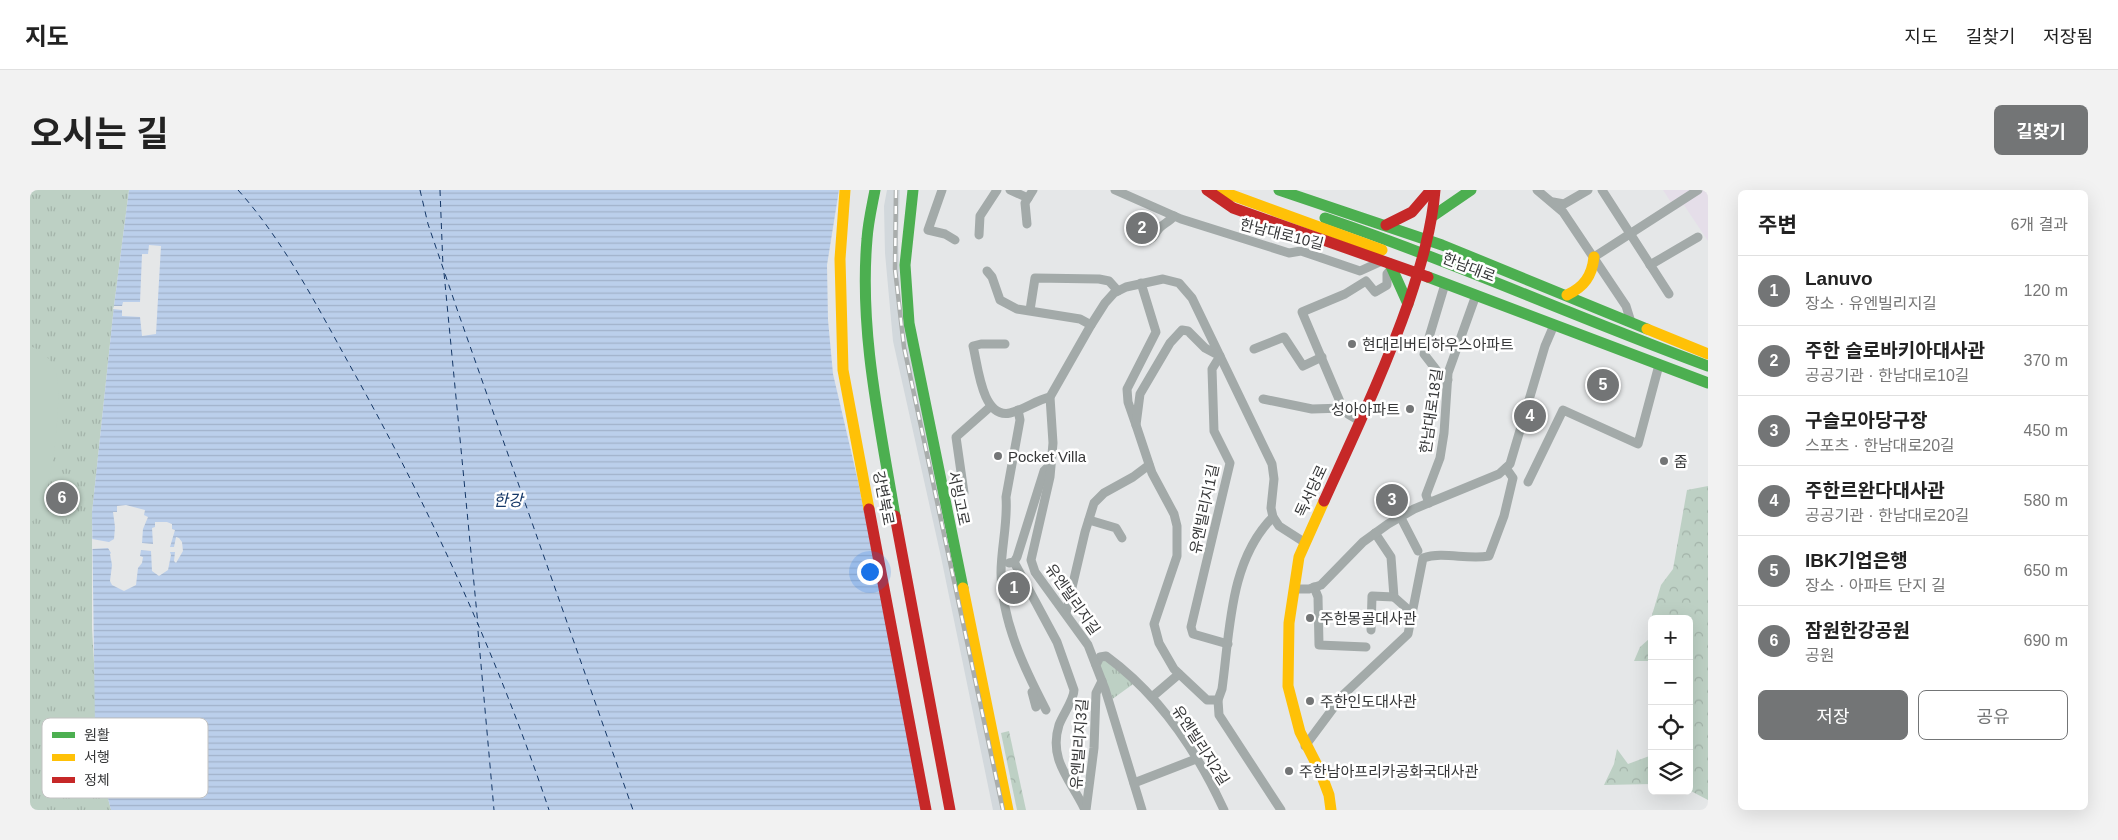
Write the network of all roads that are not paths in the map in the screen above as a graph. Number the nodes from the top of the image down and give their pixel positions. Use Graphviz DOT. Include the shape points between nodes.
graph roads {
  1 [pos="845,190"];
  2 [pos="875,190"];
  3 [pos="913,190"];
  4 [pos="923,190"];
  5 [pos="997,190"];
  6 [pos="1010,190"];
  7 [pos="1115,190"];
  8 [pos="1207,190"];
  9 [pos="1216,190"];
  10 [pos="1247,190"];
  11 [pos="1279,190"];
  12 [pos="1431,190"];
  13 [pos="1435,190"];
  14 [pos="1537,190"];
  15 [pos="1588,190"];
  16 [pos="1602,190"];
  17 [pos="1698,190"];
  18 [pos="940,191"];
  19 [pos="1466,191"];
  20 [pos="1031,194"];
  21 [pos="832,199"];
  22 [pos="1551,201"];
  23 [pos="1174,216"];
  24 [pos="1433,216"];
  25 [pos="1315,220"];
  26 [pos="1027,224"];
  27 [pos="1386,225"];
  28 [pos="1130,230"];
  29 [pos="979,235"];
  30 [pos="1630,235"];
  31 [pos="1698,237"];
  32 [pos="955,240"];
  33 [pos="1427,240"];
  34 [pos="1473,257"];
  35 [pos="1594,257"];
  36 [pos="1388,264"];
  37 [pos="1650,265"];
  38 [pos="987,271"];
  39 [pos="1418,274"];
  40 [pos="1141,283"];
  41 [pos="1445,284"];
  42 [pos="1460,290"];
  43 [pos="1118,291"];
  44 [pos="1567,294"];
  45 [pos="1669,294"];
  46 [pos="1476,295"];
  47 [pos="1512,295"];
  48 [pos="1408,304"];
  49 [pos="1030,310"];
  50 [pos="1632,322"];
  51 [pos="1091,324"];
  52 [pos="1554,325"];
  53 [pos="1005,344"];
  54 [pos="1254,349"];
  55 [pos="1708,354"];
  56 [pos="1220,356"];
  57 [pos="1322,357"];
  58 [pos="1659,365"];
  59 [pos="1708,366"];
  60 [pos="843,370"];
  61 [pos="1708,378"];
  62 [pos="1448,380"];
  63 [pos="1708,383"];
  64 [pos="1050,397"];
  65 [pos="1263,399"];
  66 [pos="990,407"];
  67 [pos="1344,408"];
  68 [pos="1018,410"];
  69 [pos="1360,421"];
  70 [pos="1136,425"];
  71 [pos="1050,465"];
  72 [pos="1149,465"];
  73 [pos="1506,468"];
  74 [pos="1528,482"];
  75 [pos="964,493"];
  76 [pos="1429,503"];
  77 [pos="1400,516"];
  78 [pos="1273,518"];
  79 [pos="1089,520"];
  80 [pos="1375,533"];
  81 [pos="1122,538"];
  82 [pos="1304,542"];
  83 [pos="1418,551"];
  84 [pos="1014,562"];
  85 [pos="1002,564"];
  86 [pos="1314,587"];
  87 [pos="1294,589"];
  88 [pos="1394,597"];
  89 [pos="1066,613"];
  90 [pos="1412,613"];
  91 [pos="1371,630"];
  92 [pos="1228,644"];
  93 [pos="1366,647"];
  94 [pos="1096,666"];
  95 [pos="1178,674"];
  96 [pos="1028,675"];
  97 [pos="1102,681"];
  98 [pos="1152,697"];
  99 [pos="1218,700"];
  100 [pos="1036,707"];
  101 [pos="1046,710"];
  102 [pos="1305,746"];
  103 [pos="1196,759"];
  104 [pos="1134,783"];
  105 [pos="926,810"];
  106 [pos="950,810"];
  107 [pos="1010,810"];
  108 [pos="1086,810"];
  109 [pos="1142,810"];
  110 [pos="1224,810"];
  111 [pos="1281,810"];
  112 [pos="1331,810"];
  1 -- 60 [label="main road, 강변북로" via="840,259"];
  2 -- 106 [label="main road, 강변북로" via="867,239 866,316 876,409"];
  3 -- 107 [label="main road, 서빙고로" via="905,265 909,323"];
  4 -- 107 [label="main road, 서빙고로" via="916,245 919,362"];
  5 -- 29 [label="street" via="980,216"];
  6 -- 20 [label="street"];
  7 -- 23 [label="street, 한남대로10길"];
  8 -- 36 [label="main road" via="1233,208"];
  9 -- 25 [label="main road, 한남대로"];
  10 -- 25 [label="main road, 한남대로"];
  11 -- 27 [label="main road"];
  12 -- 27 [label="main road" via="1410,214"];
  13 -- 24 [label="main road, 독서당로"];
  14 -- 22 [label="street"];
  15 -- 22 [label="street" via="1564,204"];
  16 -- 30 [label="street"];
  17 -- 30 [label="street"];
  18 -- 32 [label="street" via="928,230"];
  19 -- 24 [label="main road"];
  20 -- 26 [label="street" via="1025,203"];
  21 -- 60 [label="main road" via="832,262"];
  22 -- 35 [label="street" via="1563,212"];
  23 -- 28 [label="street" via="1150,240"];
  23 -- 36 [label="street, 한남대로10길" via="1289,253 1301,251 1360,271"];
  24 -- 33 [label="main road, 독서당로"];
  25 -- 47 [label="main road, 한남대로" via="1389,240"];
  27 -- 33 [label="main road"];
  30 -- 35 [label="street"];
  30 -- 37 [label="street"];
  31 -- 37 [label="street"];
  33 -- 34 [label="main road"];
  33 -- 39 [label="main road, 독서당로"];
  34 -- 42 [label="main road"];
  34 -- 44 [label="main road"];
  35 -- 44 [label="main road" via="1594,270 1584,285"];
  35 -- 50 [label="street" via="1626,306"];
  36 -- 39 [label="main road"];
  36 -- 48 [label="main road"];
  36 -- 57 [label="street" via="1387,285 1375,292 1366,280 1345,294 1302,312"];
  37 -- 45 [label="street"];
  38 -- 49 [label="street" via="1000,300 1017,309"];
  39 -- 41 [label="main road"];
  39 -- 48 [label="main road, 독서당로"];
  40 -- 43 [label="street"];
  40 -- 56 [label="street" via="1163,279 1179,284 1192,298"];
  40 -- 70 [label="street" via="1156,332 1126,389"];
  41 -- 42 [label="main road"];
  41 -- 62 [label="street" via="1424,354"];
  42 -- 46 [label="main road"];
  43 -- 49 [label="street" via="1099,279 1035,278"];
  43 -- 51 [label="street"];
  44 -- 50 [label="main road"];
  46 -- 52 [label="main road"];
  46 -- 62 [label="street, 한남대로18길" via="1448,372"];
  47 -- 59 [label="main road, 한남대로"];
  47 -- 61 [label="main road, 한남대로"];
  48 -- 69 [label="main road, 독서당로" via="1390,356"];
  49 -- 51 [label="street"];
  50 -- 55 [label="main road"];
  51 -- 64 [label="street"];
  52 -- 58 [label="main road"];
  52 -- 73 [label="street" via="1510,464"];
  53 -- 66 [label="street" via="973,346"];
  54 -- 57 [label="street" via="1284,337 1303,366"];
  56 -- 70 [label="street, 유엔빌리지2길" via="1205,348 1188,331 1178,332 1140,394"];
  56 -- 78 [label="street" via="1272,464"];
  56 -- 92 [label="street, 유엔빌리지1길" via="1212,369 1214,431 1230,464 1191,627 1193,634"];
  57 -- 67 [label="street"];
  58 -- 63 [label="main road"];
  58 -- 74 [label="street" via="1638,444 1562,410"];
  60 -- 105 [label="main road, 강변북로"];
  62 -- 76 [label="street, 한남대로18길" via="1440,458 1426,494"];
  64 -- 68 [label="street"];
  64 -- 71 [label="street, 유엔빌리지길" via="1053,443"];
  65 -- 67 [label="street" via="1312,409"];
  66 -- 68 [label="street" via="996,412 1010,414"];
  66 -- 75 [label="street" via="956,437"];
  67 -- 69 [label="street"];
  68 -- 85 [label="street" via="1020,420 1006,497"];
  69 -- 82 [label="main road, 독서당로"];
  70 -- 72 [label="street, 유엔빌리지2길"];
  71 -- 84 [label="street" via="1044,472"];
  71 -- 89 [label="street, 유엔빌리지길" via="1031,560 1035,572"];
  72 -- 79 [label="street" via="1104,493 1094,503"];
  72 -- 95 [label="street, 유엔빌리지2길" via="1177,526 1177,556 1154,624 1159,643"];
  73 -- 76 [label="street" via="1499,474"];
  73 -- 90 [label="street" via="1513,478 1504,516 1489,556 1474,558 1433,554 1422,558"];
  76 -- 77 [label="street"];
  77 -- 80 [label="street"];
  77 -- 83 [label="street"];
  78 -- 82 [label="street" via="1279,526"];
  78 -- 92 [label="street" via="1262,528 1237,578"];
  79 -- 81 [label="street" via="1116,528"];
  79 -- 89 [label="street"];
  80 -- 86 [label="street" via="1321,585"];
  80 -- 88 [label="street" via="1391,557"];
  82 -- 87 [label="main road, 독서당로" via="1298,557"];
  84 -- 85 [label="street"];
  84 -- 108 [label="street, 유엔빌리지길" via="1057,642 1074,690 1055,738 1056,752"];
  85 -- 96 [label="street" via="1006,608"];
  86 -- 87 [label="street"];
  86 -- 93 [label="street" via="1318,597 1319,645"];
  87 -- 102 [label="main road, 독서당로" via="1289,624 1288,686"];
  88 -- 90 [label="street"];
  88 -- 91 [label="street" via="1372,596"];
  89 -- 94 [label="street, 유엔빌리지길" via="1088,644"];
  90 -- 102 [label="street" via="1408,634 1343,695"];
  92 -- 99 [label="street"];
  94 -- 97 [label="street, 유엔빌리지길"];
  94 -- 98 [label="street, 유엔빌리지2길" via="1100,657 1106,656"];
  95 -- 98 [label="street, 유엔빌리지2길"];
  95 -- 99 [label="street, 유엔빌리지2길" via="1207,700"];
  96 -- 100 [label="street"];
  96 -- 101 [label="street"];
  97 -- 104 [label="street, 유엔빌리지길"];
  97 -- 108 [label="street, 유엔빌리지3길" via="1096,693 1094,748"];
  98 -- 103 [label="street, 유엔빌리지2길"];
  99 -- 111 [label="street" via="1219,715"];
  102 -- 112 [label="main road, 독서당로" via="1320,771"];
  103 -- 104 [label="street"];
  103 -- 110 [label="street, 유엔빌리지2길"];
  104 -- 109 [label="street, 유엔빌리지길"];
}
